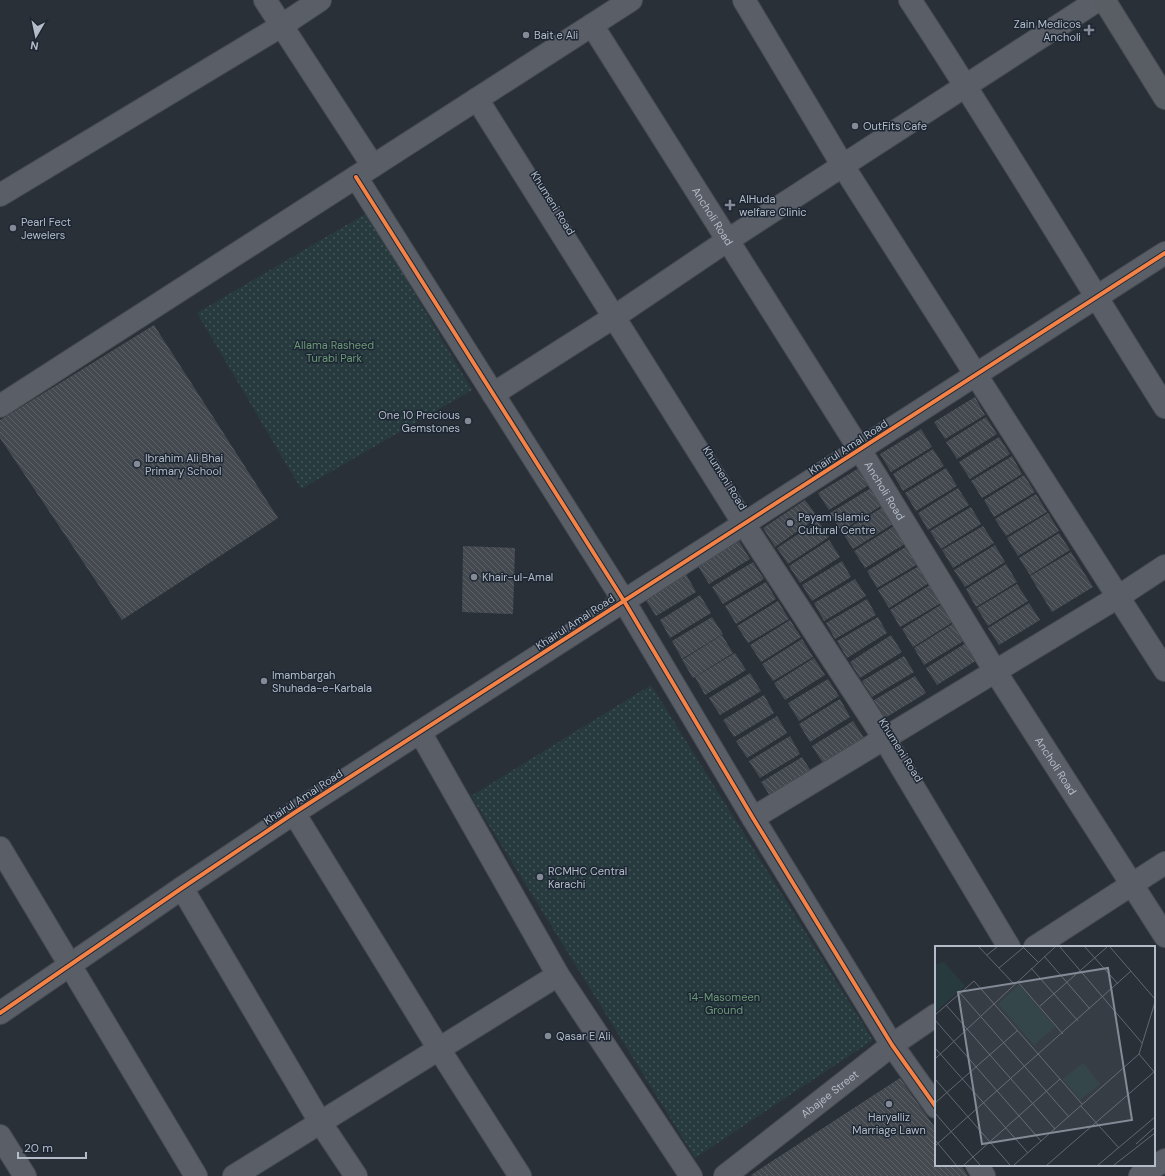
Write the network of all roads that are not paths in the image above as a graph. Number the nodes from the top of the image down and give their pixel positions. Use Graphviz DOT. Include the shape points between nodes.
graph roads {
  1 [pos="265,0"];
  2 [pos="320,0"];
  3 [pos="631,0"];
  4 [pos="744,0"];
  5 [pos="910,0"];
  6 [pos="1098,0"];
  7 [pos="1104,0"];
  8 [pos="592,25"];
  9 [pos="281,26"];
  10 [pos="966,86"];
  11 [pos="1165,98"];
  12 [pos="477,99"];
  13 [pos="843,166"];
  14 [pos="365,172"];
  15 [pos="0,196"];
  16 [pos="728,240"];
  17 [pos="1165,253"];
  18 [pos="1096,298"];
  19 [pos="614,317"];
  20 [pos="976,375"];
  21 [pos="493,394"];
  22 [pos="0,406"];
  23 [pos="1165,407"];
  24 [pos="860,450"];
  25 [pos="744,524"];
  26 [pos="1165,566"];
  27 [pos="1118,597"];
  28 [pos="624,601"];
  29 [pos="1165,670"];
  30 [pos="995,671"];
  31 [pos="420,732"];
  32 [pos="884,738"];
  33 [pos="294,813"];
  34 [pos="753,818"];
  35 [pos="0,848"];
  36 [pos="1165,863"];
  37 [pos="1131,885"];
  38 [pos="182,888"];
  39 [pos="1165,936"];
  40 [pos="1008,946"];
  41 [pos="1037,946"];
  42 [pos="70,966"];
  43 [pos="558,975"];
  44 [pos="0,1013"];
  45 [pos="935,1016"];
  46 [pos="892,1045"];
  47 [pos="439,1049"];
  48 [pos="935,1106"];
  49 [pos="320,1122"];
  50 [pos="0,1136"];
  51 [pos="978,1166"];
  52 [pos="731,1174"];
  53 [pos="25,1176"];
  54 [pos="196,1176"];
  55 [pos="234,1176"];
  56 [pos="356,1176"];
  57 [pos="520,1176"];
  58 [pos="692,1176"];
  59 [pos="984,1176"];
  1 -- 9 [label="street"];
  2 -- 9 [label="street"];
  3 -- 8 [label="street"];
  4 -- 13 [label="street"];
  5 -- 10 [label="street"];
  6 -- 10 [label="street"];
  7 -- 11 [label="street"];
  8 -- 12 [label="street"];
  8 -- 16 [label="street, Ancholi Road"];
  9 -- 14 [label="street"];
  9 -- 15 [label="street"];
  10 -- 13 [label="street"];
  10 -- 18 [label="street"];
  12 -- 14 [label="street"];
  12 -- 19 [label="street, Khumeni Road"];
  13 -- 16 [label="street"];
  13 -- 20 [label="street"];
  14 -- 21 [label="street"];
  14 -- 22 [label="street"];
  16 -- 19 [label="street"];
  16 -- 24 [label="street, Ancholi Road"];
  17 -- 18 [label="street, Khairul Amal Road"];
  18 -- 20 [label="street, Khairul Amal Road"];
  18 -- 23 [label="street"];
  19 -- 21 [label="street"];
  19 -- 25 [label="street, Khumeni Road"];
  20 -- 24 [label="street, Khairul Amal Road"];
  20 -- 27 [label="street"];
  21 -- 28 [label="street"];
  24 -- 25 [label="street, Khairul Amal Road"];
  24 -- 30 [label="street, Ancholi Road"];
  25 -- 28 [label="street, Khairul Amal Road"];
  25 -- 32 [label="street, Khumeni Road"];
  26 -- 27 [label="street"];
  27 -- 29 [label="street"];
  27 -- 30 [label="street"];
  28 -- 31 [label="street, Khairul Amal Road"];
  28 -- 34 [label="street"];
  30 -- 32 [label="street"];
  30 -- 37 [label="street, Ancholi Road"];
  31 -- 33 [label="street, Khairul Amal Road"];
  31 -- 43 [label="street"];
  32 -- 34 [label="street"];
  32 -- 40 [label="street, Khumeni Road"];
  33 -- 38 [label="street, Khairul Amal Road"];
  33 -- 47 [label="street"];
  34 -- 46 [label="street"];
  35 -- 42 [label="street"];
  36 -- 37 [label="street"];
  37 -- 39 [label="street, Ancholi Road"];
  37 -- 41 [label="street"];
  38 -- 42 [label="street, Khairul Amal Road"];
  38 -- 49 [label="street"];
  42 -- 44 [label="street, Khairul Amal Road"];
  42 -- 54 [label="street"];
  43 -- 47 [label="street"];
  43 -- 58 [label="street"];
  45 -- 46 [label="street, Abajee Street"];
  46 -- 48 [label="street"];
  46 -- 52 [label="street, Abajee Street"];
  47 -- 49 [label="street"];
  47 -- 57 [label="street"];
  49 -- 55 [label="street"];
  49 -- 56 [label="street"];
  50 -- 53 [label="street"];
  51 -- 59 [label="street"];
}
